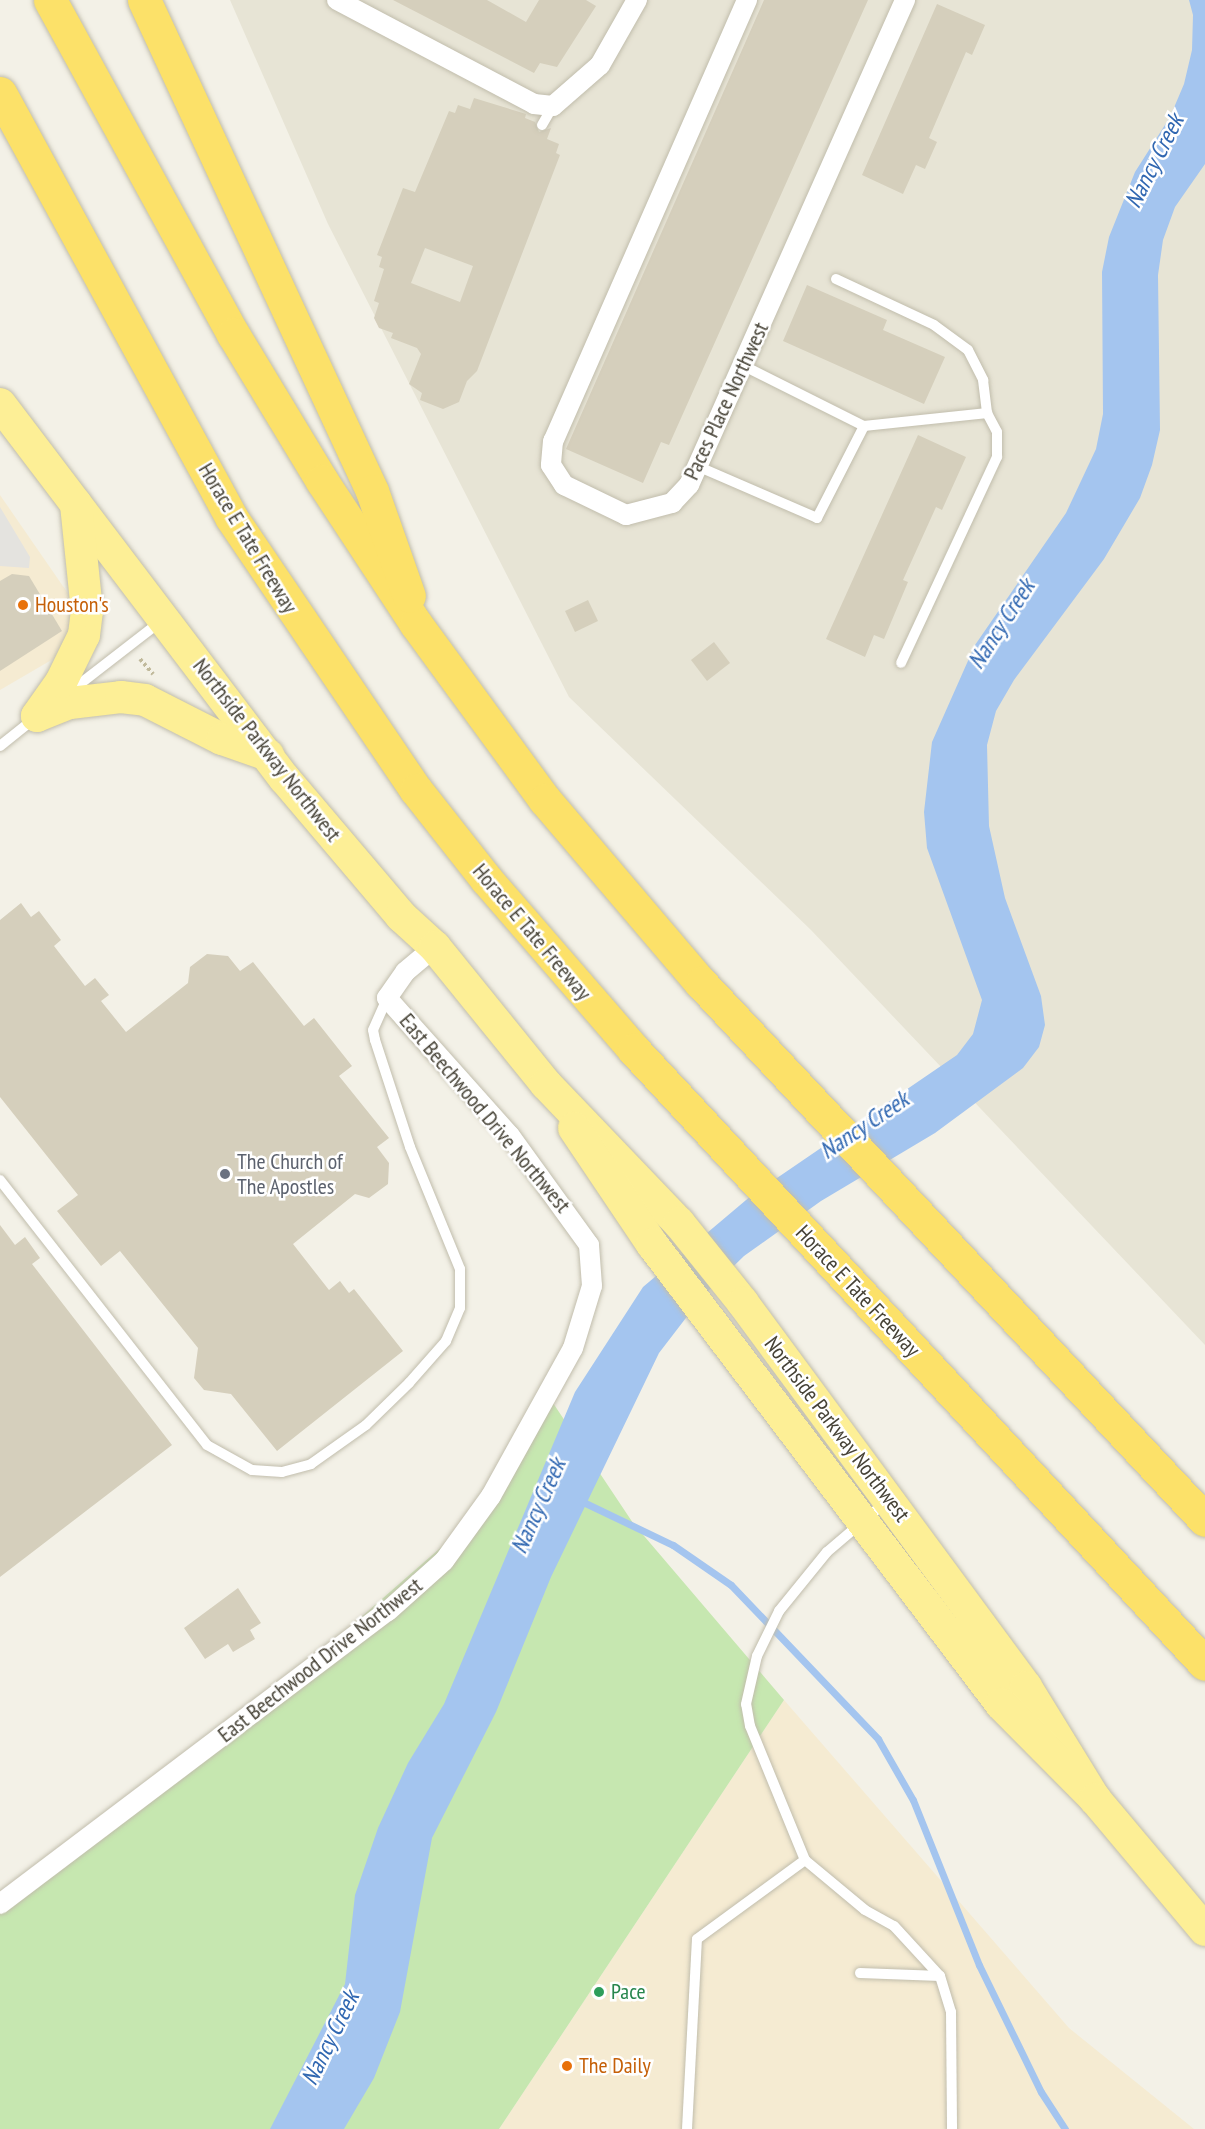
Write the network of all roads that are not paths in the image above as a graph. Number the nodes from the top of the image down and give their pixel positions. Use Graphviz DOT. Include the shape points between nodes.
graph roads {
  1 [pos="50,0"];
  2 [pos="144,0"];
  3 [pos="337,0"];
  4 [pos="637,0"];
  5 [pos="747,0"];
  6 [pos="905,0"];
  7 [pos="0,93"];
  8 [pos="553,106"];
  9 [pos="542,125"];
  10 [pos="836,279"];
  11 [pos="742,365"];
  12 [pos="0,404"];
  13 [pos="987,413"];
  14 [pos="864,426"];
  15 [pos="697,466"];
  16 [pos="76,504"];
  17 [pos="164,619"];
  18 [pos="416,624"];
  19 [pos="901,663"];
  20 [pos="37,716"];
  21 [pos="0,746"];
  22 [pos="268,755"];
  23 [pos="435,947"];
  24 [pos="387,998"];
  25 [pos="546,1084"];
  26 [pos="0,1180"];
  27 [pos="890,1499"];
  28 [pos="862,1519"];
  29 [pos="1205,1520"];
  30 [pos="1205,1664"];
  31 [pos="1095,1799"];
  32 [pos="805,1860"];
  33 [pos="0,1904"];
  34 [pos="1205,1930"];
  35 [pos="860,1973"];
  36 [pos="940,1976"];
  37 [pos="687,2129"];
  38 [pos="952,2129"];
  1 -- 18 [label="highway" via="233,334"];
  2 -- 18 [label="highway" via="372,491 397,550"];
  3 -- 8 [label="street" via="534,104"];
  4 -- 8 [label="street" via="600,65"];
  5 -- 15 [label="street, Paces Place Northwest" via="551,452 551,465 564,485 626,515 672,503 688,485"];
  6 -- 11 [label="street, Paces Place Northwest"];
  7 -- 30 [label="highway, Horace E Tate Freeway" via="231,517 316,648 416,790 486,879 711,1134"];
  8 -- 9 [label="lane"];
  10 -- 13 [label="lane" via="934,325 968,350 982,380"];
  11 -- 14 [label="lane"];
  11 -- 15 [label="street, Paces Place Northwest"];
  12 -- 16 [label="main road, Northside Parkway Northwest"];
  13 -- 14 [label="lane"];
  13 -- 19 [label="lane" via="997,432 997,457"];
  14 -- 15 [label="lane" via="817,518"];
  16 -- 17 [label="main road, Northside Parkway Northwest"];
  16 -- 20 [label="main road" via="87,611 84,635 61,682"];
  17 -- 20 [label="lane"];
  17 -- 22 [label="main road, Northside Parkway Northwest"];
  18 -- 29 [label="highway" via="545,800 701,983"];
  20 -- 21 [label="lane"];
  20 -- 22 [label="main road" via="80,702 121,697 145,700 222,739"];
  22 -- 23 [label="main road, Northside Parkway Northwest" via="401,916"];
  23 -- 24 [label="street, East Beechwood Drive Northwest" via="405,972"];
  23 -- 25 [label="main road, Northside Parkway Northwest"];
  24 -- 26 [label="lane" via="373,1030 375,1040 410,1147 460,1269 455,1327 384,1410 300,1469 252,1470 221,1455 194,1431"];
  24 -- 33 [label="street, East Beechwood Drive Northwest" via="510,1136 590,1245 593,1276 573,1348 491,1496 444,1561 388,1611"];
  25 -- 27 [label="main road, Northside Parkway Northwest" via="679,1223"];
  25 -- 28 [label="main road, Northside Parkway Northwest" via="652,1244"];
  27 -- 28 [label="lane"];
  27 -- 31 [label="main road, Northside Parkway Northwest" via="1026,1687"];
  28 -- 31 [label="main road, Northside Parkway Northwest" via="1001,1704"];
  28 -- 32 [label="lane" via="827,1552 779,1611 765,1633 750,1679 746,1704 750,1726"];
  31 -- 34 [label="main road, Northside Parkway Northwest"];
  32 -- 36 [label="lane" via="866,1910 894,1926"];
  32 -- 37 [label="lane" via="697,1940"];
  35 -- 36 [label="lane"];
  36 -- 38 [label="lane" via="951,2012"];
}
